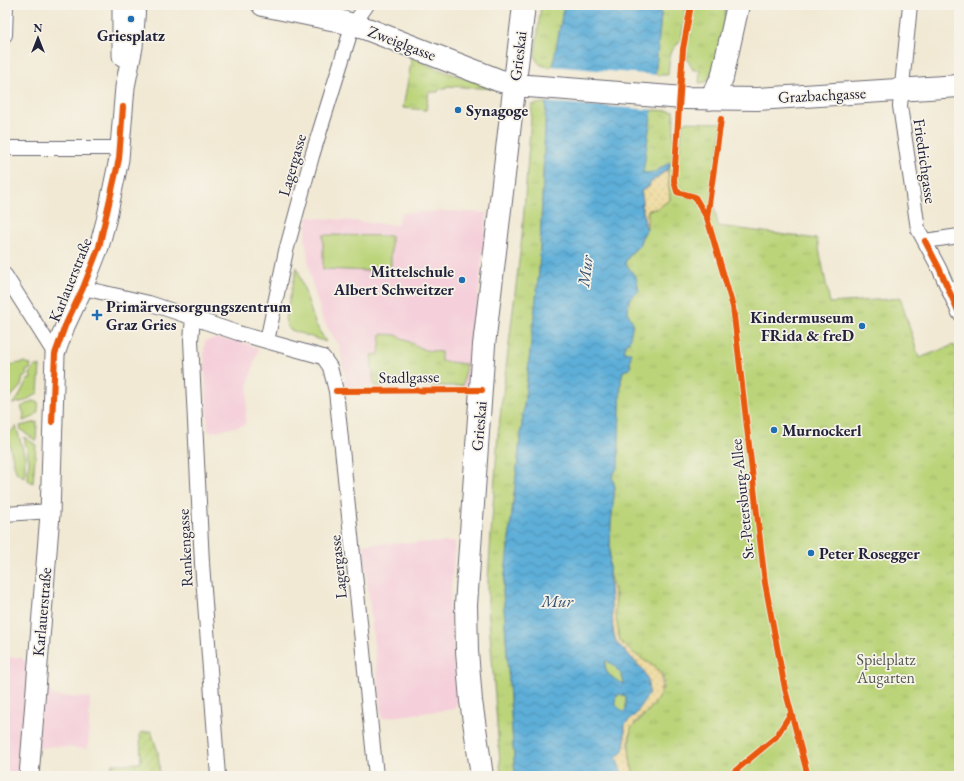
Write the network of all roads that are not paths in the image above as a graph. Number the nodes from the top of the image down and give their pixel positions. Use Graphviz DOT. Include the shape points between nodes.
graph roads {
  1 [pos="6,5"];
  2 [pos="122,5"];
  3 [pos="136,5"];
  4 [pos="145,5"];
  5 [pos="263,5"];
  6 [pos="367,5"];
  7 [pos="524,5"];
  8 [pos="738,5"];
  9 [pos="910,5"];
  10 [pos="353,26"];
  11 [pos="135,32"];
  12 [pos="5,35"];
  13 [pos="515,84"];
  14 [pos="959,86"];
  15 [pos="124,87"];
  16 [pos="902,91"];
  17 [pos="684,98"];
  18 [pos="710,99"];
  19 [pos="5,148"];
  20 [pos="120,148"];
  21 [pos="959,236"];
  22 [pos="925,241"];
  23 [pos="5,275"];
  24 [pos="83,288"];
  25 [pos="959,313"];
  26 [pos="193,318"];
  27 [pos="267,341"];
  28 [pos="55,354"];
  29 [pos="51,511"];
  30 [pos="5,514"];
  31 [pos="29,776"];
  32 [pos="218,776"];
  33 [pos="376,776"];
  34 [pos="482,776"];
  1 -- 12 [label="street"];
  2 -- 15 [label="main road"];
  3 -- 11 [label="main road"];
  4 -- 11 [label="main road"];
  5 -- 10 [label="main road, Zweiglgasse"];
  6 -- 10 [label="street, Lagergasse"];
  7 -- 13 [label="main road, Grieskai"];
  8 -- 18 [label="main road" via="722,78"];
  9 -- 16 [label="street, Friedrichgasse"];
  10 -- 13 [label="main road, Zweiglgasse"];
  10 -- 27 [label="street, Lagergasse" via="308,170 286,251"];
  11 -- 15 [label="main road"];
  13 -- 17 [label="main road, Zweiglgasse"];
  13 -- 34 [label="main road, Grieskai" via="484,345 466,605 471,701"];
  14 -- 16 [label="main road, Grazbachgasse"];
  15 -- 20 [label="main road"];
  16 -- 18 [label="main road, Grazbachgasse"];
  16 -- 22 [label="street, Friedrichgasse" via="900,106 918,229"];
  17 -- 18 [label="main road, Grazbachgasse"];
  19 -- 20 [label="street"];
  20 -- 24 [label="main road, Karlauerstraße" via="106,221"];
  21 -- 22 [label="street"];
  22 -- 25 [label="street, Friedrichgasse"];
  23 -- 28 [label="street"];
  24 -- 26 [label="street" via="149,303"];
  24 -- 28 [label="main road, Karlauerstraße"];
  26 -- 27 [label="street"];
  26 -- 32 [label="street, Rankengasse" via="191,340 202,563"];
  27 -- 33 [label="street, Lagergasse" via="323,357 330,367 336,391"];
  28 -- 29 [label="main road, Karlauerstraße"];
  29 -- 30 [label="street"];
  29 -- 31 [label="main road, Karlauerstraße"];
}
